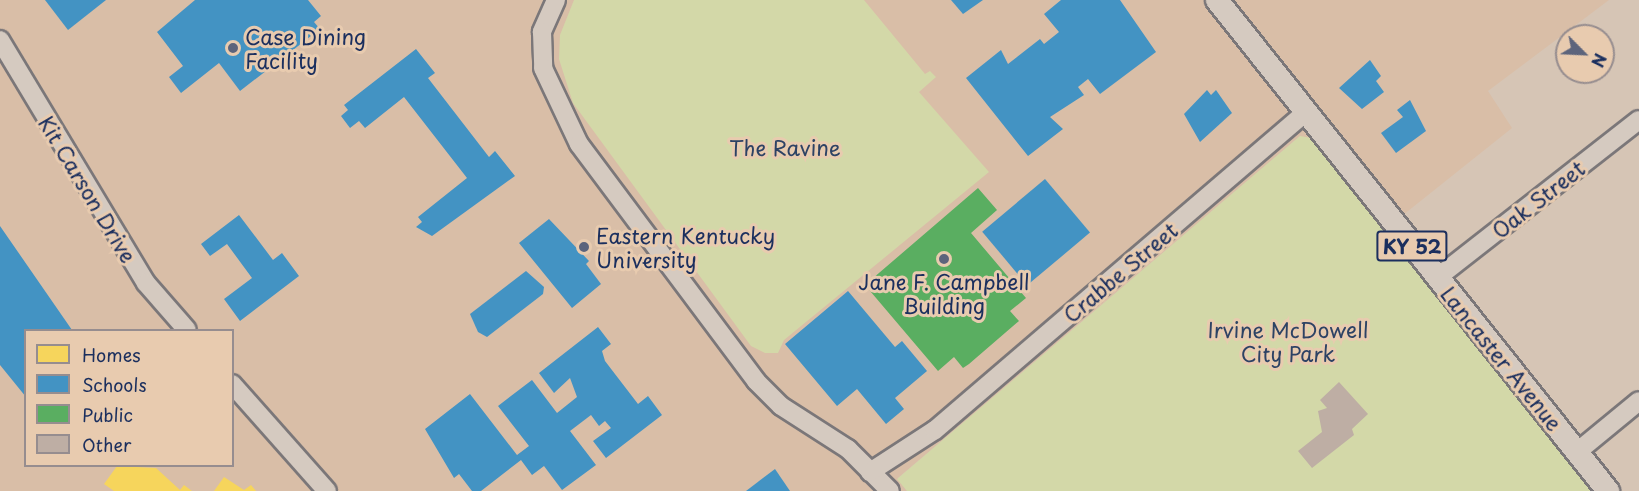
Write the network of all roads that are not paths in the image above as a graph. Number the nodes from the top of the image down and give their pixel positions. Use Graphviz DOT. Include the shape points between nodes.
graph roads {
  1 [pos="556,0"];
  2 [pos="1217,0"];
  3 [pos="0,40"];
  4 [pos="1305,113"];
  5 [pos="1639,120"];
  6 [pos="1438,277"];
  7 [pos="186,329"];
  8 [pos="234,386"];
  9 [pos="1639,401"];
  10 [pos="1577,452"];
  11 [pos="880,482"];
  12 [pos="327,491"];
  13 [pos="1608,491"];
  1 -- 11 [label="street" via="543,32 543,68 579,144 756,381"];
  2 -- 4 [label="main road, Lancaster Avenue / KY 52"];
  3 -- 7 [label="street, Kit Carson Drive" via="146,283"];
  4 -- 6 [label="main road, Lancaster Avenue / KY 52"];
  4 -- 11 [label="street, Crabbe Street" via="935,430"];
  5 -- 6 [label="street, Oak Street"];
  6 -- 10 [label="main road, Lancaster Avenue / KY 52"];
  8 -- 12 [label="street"];
  9 -- 10 [label="street"];
  10 -- 13 [label="main road, Lancaster Avenue / KY 52"];
}
